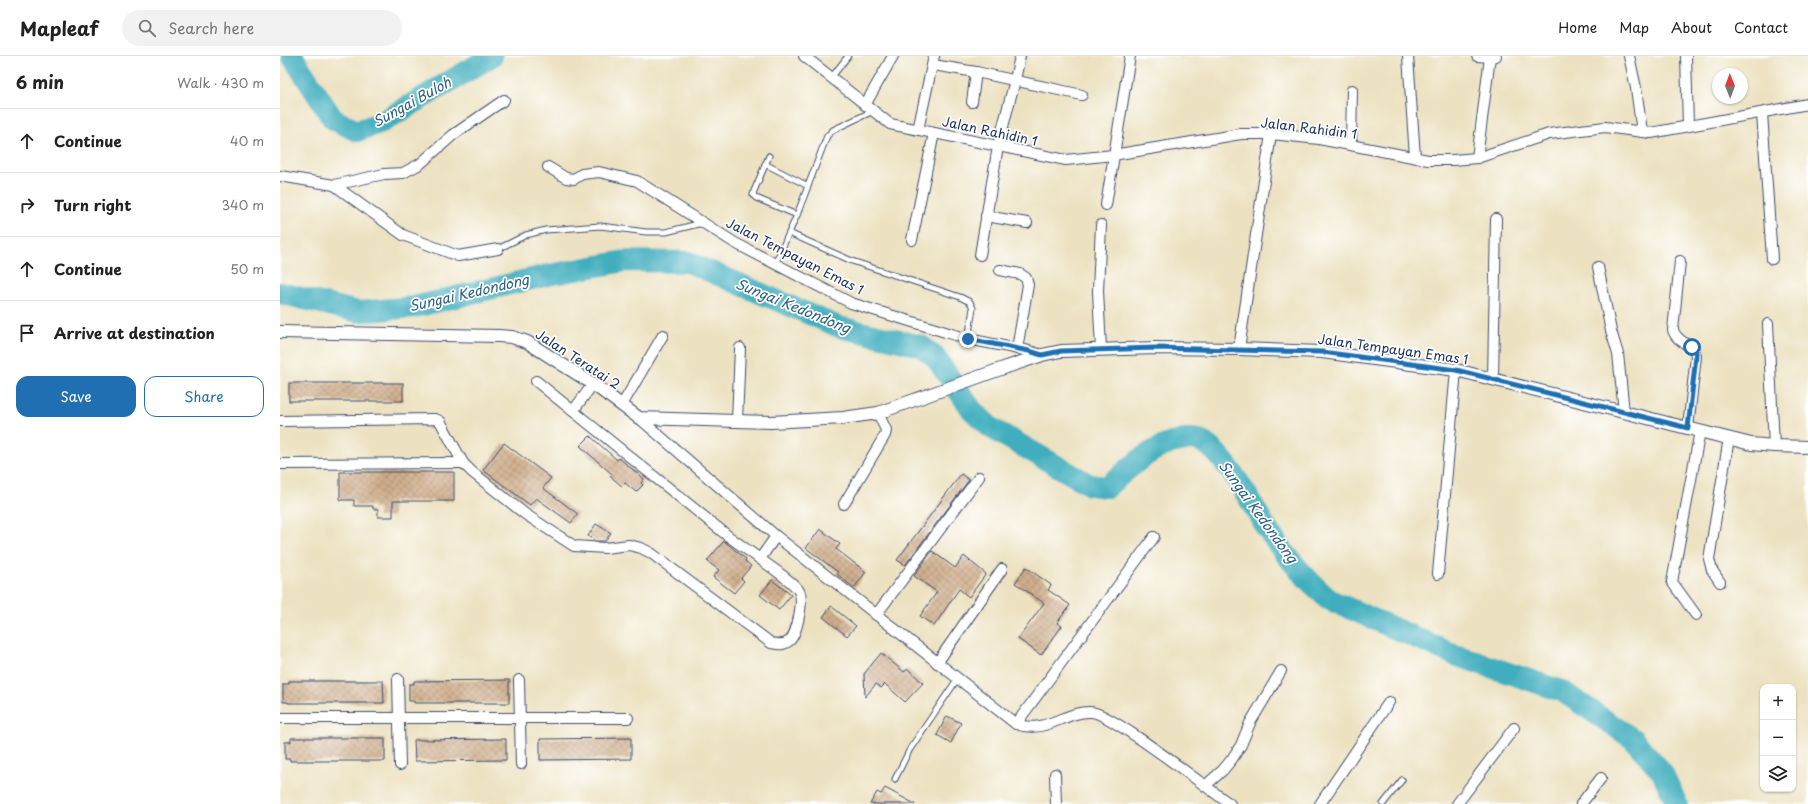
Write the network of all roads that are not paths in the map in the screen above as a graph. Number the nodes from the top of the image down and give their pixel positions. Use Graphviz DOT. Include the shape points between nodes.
graph roads {
  1 [pos="804,56"];
  2 [pos="848,56"];
  3 [pos="894,56"];
  4 [pos="1020,56"];
  5 [pos="1130,56"];
  6 [pos="1408,56"];
  7 [pos="1477,56"];
  8 [pos="1629,56"];
  9 [pos="1686,56"];
  10 [pos="1493,57"];
  11 [pos="933,60"];
  12 [pos="976,72"];
  13 [pos="831,78"];
  14 [pos="1015,80"];
  15 [pos="1352,90"];
  16 [pos="1082,95"];
  17 [pos="504,100"];
  18 [pos="972,102"];
  19 [pos="1808,104"];
  20 [pos="869,108"];
  21 [pos="1762,113"];
  22 [pos="1688,126"];
  23 [pos="918,130"];
  24 [pos="1642,132"];
  25 [pos="934,133"];
  26 [pos="1271,134"];
  27 [pos="1351,145"];
  28 [pos="998,146"];
  29 [pos="1113,154"];
  30 [pos="768,156"];
  31 [pos="1415,157"];
  32 [pos="1477,158"];
  33 [pos="765,164"];
  34 [pos="548,168"];
  35 [pos="280,176"];
  36 [pos="334,185"];
  37 [pos="808,186"];
  38 [pos="1106,205"];
  39 [pos="797,215"];
  40 [pos="986,216"];
  41 [pos="1496,218"];
  42 [pos="702,223"];
  43 [pos="1027,223"];
  44 [pos="1101,225"];
  45 [pos="789,233"];
  46 [pos="912,240"];
  47 [pos="498,249"];
  48 [pos="980,256"];
  49 [pos="1772,259"];
  50 [pos="1680,261"];
  51 [pos="775,264"];
  52 [pos="1598,267"];
  53 [pos="1000,270"];
  54 [pos="1768,324"];
  55 [pos="280,332"];
  56 [pos="663,335"];
  57 [pos="968,339"];
  58 [pos="740,348"];
  59 [pos="1017,349"];
  60 [pos="1101,349"];
  61 [pos="1239,349"];
  62 [pos="1042,355"];
  63 [pos="1456,370"];
  64 [pos="1493,379"];
  65 [pos="536,381"];
  66 [pos="593,384"];
  67 [pos="622,405"];
  68 [pos="574,411"];
  69 [pos="1624,412"];
  70 [pos="878,413"];
  71 [pos="640,418"];
  72 [pos="737,421"];
  73 [pos="280,422"];
  74 [pos="1694,429"];
  75 [pos="1729,438"];
  76 [pos="1774,446"];
  77 [pos="1808,447"];
  78 [pos="464,463"];
  79 [pos="280,464"];
  80 [pos="979,477"];
  81 [pos="844,504"];
  82 [pos="776,536"];
  83 [pos="1154,537"];
  84 [pos="760,559"];
  85 [pos="1002,569"];
  86 [pos="1438,574"];
  87 [pos="1720,582"];
  88 [pos="876,615"];
  89 [pos="1696,616"];
  90 [pos="937,663"];
  91 [pos="1281,671"];
  92 [pos="958,678"];
  93 [pos="398,679"];
  94 [pos="520,680"];
  95 [pos="1388,702"];
  96 [pos="280,718"];
  97 [pos="628,718"];
  98 [pos="399,719"];
  99 [pos="520,719"];
  100 [pos="1016,724"];
  101 [pos="1514,728"];
  102 [pos="521,764"];
  103 [pos="400,765"];
  104 [pos="1055,774"];
  105 [pos="1601,778"];
  106 [pos="896,780"];
  107 [pos="1402,780"];
  108 [pos="1205,786"];
  109 [pos="1056,804"];
  110 [pos="1230,804"];
  111 [pos="1320,804"];
  112 [pos="1383,804"];
  113 [pos="1457,804"];
  114 [pos="1581,804"];
  1 -- 13 [label="street, Jalan Rahidin 1"];
  2 -- 13 [label="lane"];
  3 -- 20 [label="street"];
  4 -- 14 [label="street"];
  5 -- 29 [label="street"];
  6 -- 31 [label="street"];
  7 -- 10 [label="street"];
  8 -- 24 [label="street"];
  9 -- 22 [label="street"];
  10 -- 32 [label="street"];
  11 -- 12 [label="street"];
  11 -- 23 [label="street"];
  12 -- 14 [label="street"];
  12 -- 18 [label="street"];
  13 -- 20 [label="street, Jalan Rahidin 1"];
  14 -- 16 [label="street"];
  14 -- 28 [label="street"];
  15 -- 27 [label="street"];
  17 -- 36 [label="street" via="453,135 420,164 403,173 384,174"];
  19 -- 21 [label="street, Jalan Rahidin 1"];
  20 -- 23 [label="street, Jalan Rahidin 1" via="890,124"];
  20 -- 37 [label="lane" via="827,136"];
  21 -- 22 [label="street, Jalan Rahidin 1"];
  21 -- 49 [label="street"];
  22 -- 24 [label="street, Jalan Rahidin 1" via="1651,133"];
  23 -- 25 [label="street, Jalan Rahidin 1"];
  24 -- 32 [label="street, Jalan Rahidin 1" via="1605,127 1549,134"];
  25 -- 28 [label="street, Jalan Rahidin 1"];
  25 -- 46 [label="street"];
  26 -- 27 [label="street, Jalan Rahidin 1"];
  26 -- 29 [label="street, Jalan Rahidin 1" via="1241,134"];
  26 -- 61 [label="street"];
  27 -- 31 [label="street, Jalan Rahidin 1"];
  28 -- 29 [label="street, Jalan Rahidin 1" via="1066,160"];
  28 -- 40 [label="street"];
  29 -- 38 [label="street"];
  30 -- 33 [label="lane"];
  31 -- 32 [label="street, Jalan Rahidin 1" via="1453,160"];
  33 -- 37 [label="lane"];
  33 -- 39 [label="lane" via="754,195"];
  34 -- 42 [label="street, Jalan Tempayan Emas 1" via="566,178 574,179 582,174 599,172 637,181"];
  35 -- 36 [label="street"];
  36 -- 47 [label="street" via="403,235 458,256"];
  37 -- 39 [label="lane"];
  39 -- 45 [label="lane"];
  40 -- 43 [label="street"];
  40 -- 48 [label="street"];
  41 -- 64 [label="street"];
  42 -- 47 [label="lane" via="666,232 601,226 546,230 526,235"];
  42 -- 51 [label="street, Jalan Tempayan Emas 1"];
  44 -- 60 [label="street" via="1098,291"];
  45 -- 51 [label="lane"];
  45 -- 57 [label="lane" via="852,261 970,302 973,308"];
  50 -- 74 [label="street" via="1673,330 1678,339 1696,351"];
  51 -- 57 [label="street, Jalan Tempayan Emas 1" via="851,303"];
  52 -- 69 [label="street" via="1618,354"];
  53 -- 59 [label="street" via="1020,274 1026,278 1028,285"];
  54 -- 76 [label="street"];
  55 -- 66 [label="street, Jalan Teratai 2" via="512,337 527,342"];
  56 -- 67 [label="street"];
  57 -- 59 [label="street, Jalan Tempayan Emas 1"];
  58 -- 72 [label="street"];
  59 -- 62 [label="street, Jalan Tempayan Emas 1"];
  60 -- 61 [label="street, Jalan Tempayan Emas 1"];
  60 -- 62 [label="street, Jalan Tempayan Emas 1" via="1061,351"];
  61 -- 63 [label="street, Jalan Tempayan Emas 1" via="1322,352"];
  62 -- 70 [label="street, Jalan Tempayan Emas 1"];
  63 -- 64 [label="street, Jalan Tempayan Emas 1"];
  63 -- 86 [label="street"];
  64 -- 69 [label="street, Jalan Tempayan Emas 1"];
  65 -- 68 [label="street"];
  66 -- 67 [label="street, Jalan Teratai 2"];
  66 -- 68 [label="street"];
  67 -- 71 [label="street, Jalan Teratai 2"];
  68 -- 84 [label="street"];
  69 -- 74 [label="street, Jalan Tempayan Emas 1"];
  70 -- 72 [label="street, Jalan Tempayan Emas 1" via="772,422"];
  70 -- 81 [label="street" via="886,430 885,435"];
  71 -- 72 [label="street, Jalan Tempayan Emas 1"];
  71 -- 82 [label="street"];
  73 -- 78 [label="street" via="438,420 444,424"];
  74 -- 75 [label="street, Jalan Tempayan Emas 1"];
  74 -- 89 [label="street" via="1672,582"];
  75 -- 76 [label="street, Jalan Tempayan Emas 1" via="1751,444"];
  75 -- 87 [label="street" via="1709,559 1712,570"];
  76 -- 77 [label="street, Jalan Tempayan Emas 1"];
  78 -- 79 [label="street"];
  78 -- 84 [label="street" via="525,514 574,546 597,548 629,545 641,548 771,643 783,644 791,639 795,630 801,595"];
  80 -- 88 [label="street"];
  82 -- 84 [label="street"];
  82 -- 88 [label="street"];
  83 -- 100 [label="street"];
  85 -- 90 [label="street"];
  88 -- 90 [label="street"];
  90 -- 92 [label="street"];
  91 -- 108 [label="street" via="1232,759"];
  92 -- 100 [label="street"];
  92 -- 106 [label="lane" via="910,749"];
  93 -- 98 [label="street"];
  94 -- 99 [label="street"];
  95 -- 111 [label="street"];
  96 -- 98 [label="street"];
  97 -- 99 [label="street"];
  98 -- 99 [label="street"];
  98 -- 103 [label="street"];
  99 -- 102 [label="street"];
  100 -- 108 [label="street" via="1023,727 1038,727 1084,712 1101,713"];
  101 -- 113 [label="street"];
  104 -- 109 [label="street"];
  105 -- 114 [label="street"];
  107 -- 112 [label="lane"];
  108 -- 110 [label="street"];
}
